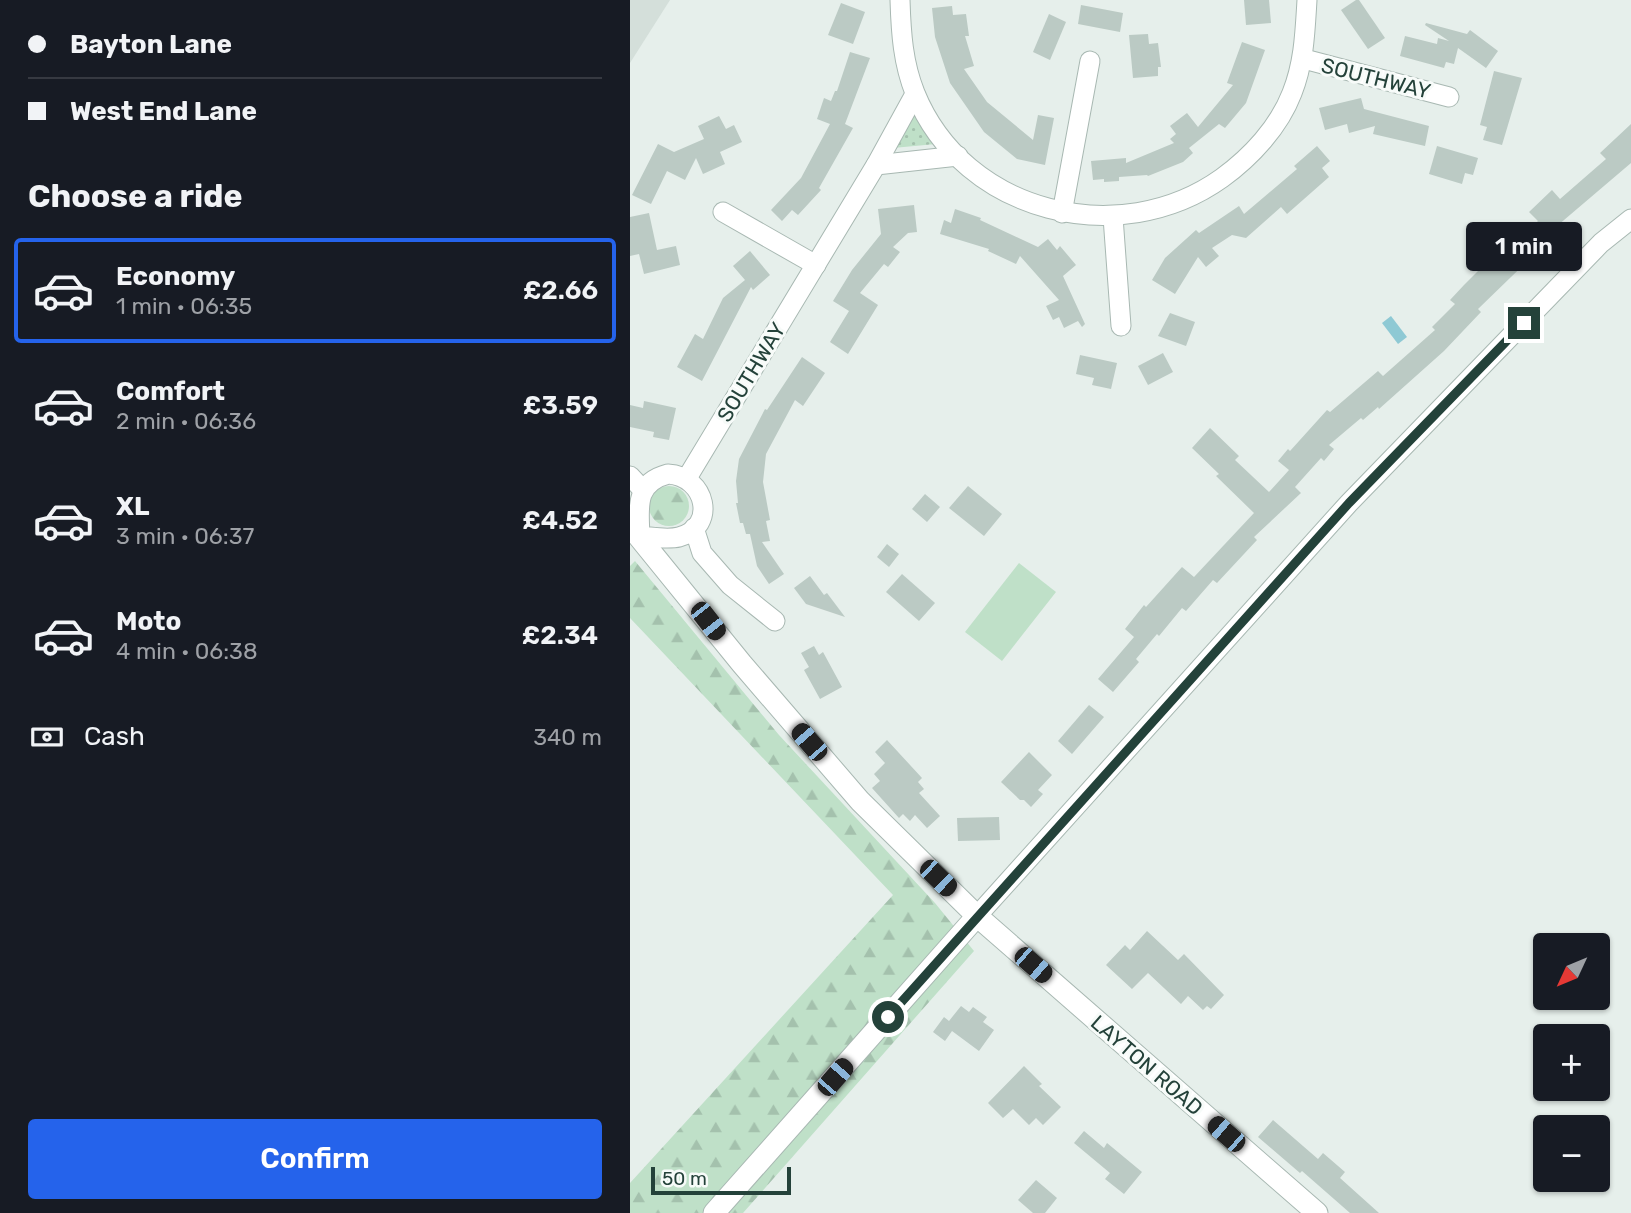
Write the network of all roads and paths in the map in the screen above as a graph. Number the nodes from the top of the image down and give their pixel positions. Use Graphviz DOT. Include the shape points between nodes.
graph roads {
  1 [pos="900,0"];
  2 [pos="1307,0"];
  3 [pos="1304,59"];
  4 [pos="1090,61"];
  5 [pos="915,94"];
  6 [pos="1449,97"];
  7 [pos="958,156"];
  8 [pos="876,165"];
  9 [pos="723,212"];
  10 [pos="1062,213"];
  11 [pos="1113,217"];
  12 [pos="1631,219"];
  13 [pos="816,265"];
  14 [pos="1121,326"];
  15 [pos="687,478"];
  16 [pos="637,483"];
  17 [pos="694,528"];
  18 [pos="635,531"];
  19 [pos="775,621"];
  20 [pos="977,916"];
  21 [pos="714,1213"];
  22 [pos="1317,1213"];
  1 -- 5 [label="street, SOUTHWAY" via="901,42"];
  2 -- 3 [label="street, SOUTHWAY"];
  3 -- 6 [label="street, SOUTHWAY"];
  3 -- 11 [label="street, SOUTHWAY" via="1291,96 1270,133 1241,165 1203,192 1159,210"];
  4 -- 10 [label="street"];
  5 -- 7 [label="street, SOUTHWAY" via="933,127"];
  5 -- 8 [label="street, SOUTHWAY"];
  7 -- 8 [label="street"];
  7 -- 10 [label="street, SOUTHWAY" via="989,182 1024,201"];
  8 -- 13 [label="street, SOUTHWAY"];
  9 -- 13 [label="street"];
  10 -- 11 [label="street, SOUTHWAY"];
  11 -- 14 [label="street"];
  12 -- 20 [label="street" via="1601,243 1349,503"];
  13 -- 15 [label="street, SOUTHWAY"];
  15 -- 16 [label="street" via="667,474"];
  15 -- 17 [label="street" via="703,502"];
  16 -- 18 [label="street"];
  17 -- 18 [label="street" via="678,537"];
  17 -- 19 [label="street" via="702,553 730,585"];
  18 -- 20 [label="street, LAYTON ROAD" via="860,801"];
  20 -- 21 [label="street"];
  20 -- 22 [label="street, LAYTON ROAD"];
}
